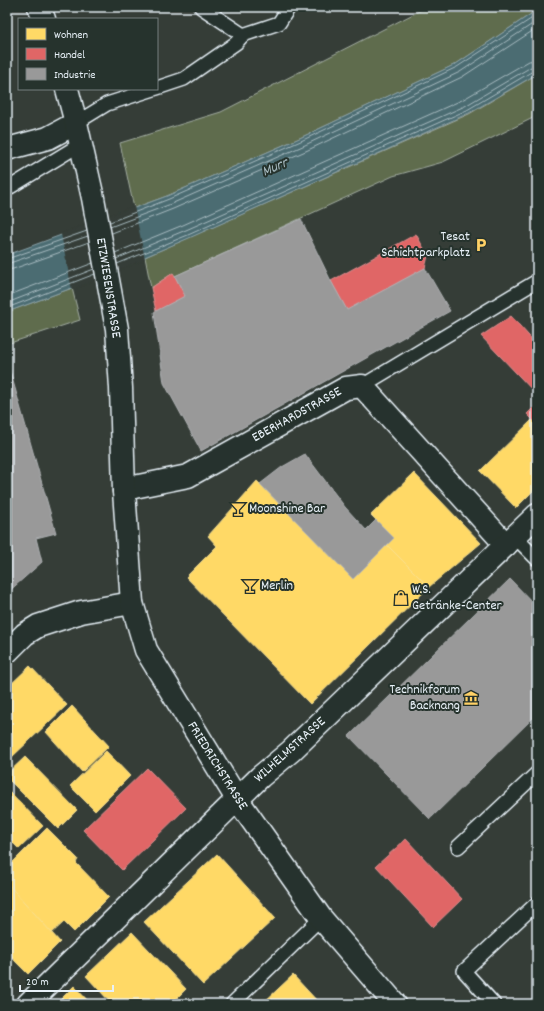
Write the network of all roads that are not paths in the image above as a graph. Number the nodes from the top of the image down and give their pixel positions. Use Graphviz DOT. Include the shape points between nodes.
graph roads {
  1 [pos="38,7"];
  2 [pos="201,7"];
  3 [pos="289,7"];
  4 [pos="44,18"];
  5 [pos="243,35"];
  6 [pos="158,88"];
  7 [pos="67,90"];
  8 [pos="153,90"];
  9 [pos="76,123"];
  10 [pos="82,147"];
  11 [pos="7,150"];
  12 [pos="7,189"];
  13 [pos="537,281"];
  14 [pos="362,386"];
  15 [pos="124,490"];
  16 [pos="537,515"];
  17 [pos="510,541"];
  18 [pos="537,560"];
  19 [pos="132,603"];
  20 [pos="7,652"];
  21 [pos="537,773"];
  22 [pos="237,799"];
  23 [pos="458,847"];
  24 [pos="537,903"];
  25 [pos="321,918"];
  26 [pos="28,1004"];
  27 [pos="232,1004"];
  28 [pos="395,1004"];
  29 [pos="494,1004"];
  1 -- 4 [label="street"];
  2 -- 5 [label="lane"];
  3 -- 5 [label="lane" via="279,23"];
  5 -- 6 [label="lane" via="236,43 184,79"];
  7 -- 9 [label="street, ETZWIESENSTRASSE"];
  8 -- 9 [label="lane" via="108,104"];
  9 -- 10 [label="street, ETZWIESENSTRASSE"];
  9 -- 11 [label="street" via="48,138"];
  10 -- 12 [label="lane"];
  10 -- 15 [label="street, ETZWIESENSTRASSE" via="117,329"];
  13 -- 14 [label="lane"];
  14 -- 15 [label="street, EBERHARDSTRASSE" via="346,388 188,476"];
  14 -- 17 [label="street"];
  15 -- 19 [label="street, FRIEDRICHSTRASSE"];
  16 -- 17 [label="street, WILHELMSTRASSE"];
  17 -- 18 [label="lane"];
  17 -- 22 [label="street, WILHELMSTRASSE" via="292,751"];
  19 -- 20 [label="street" via="81,612 38,626 25,634"];
  19 -- 22 [label="street, FRIEDRICHSTRASSE" via="146,650"];
  21 -- 23 [label="lane"];
  22 -- 25 [label="street, FRIEDRICHSTRASSE"];
  22 -- 26 [label="street, WILHELMSTRASSE"];
  24 -- 29 [label="lane" via="464,971"];
  25 -- 27 [label="lane"];
  25 -- 28 [label="street, FRIEDRICHSTRASSE"];
}
